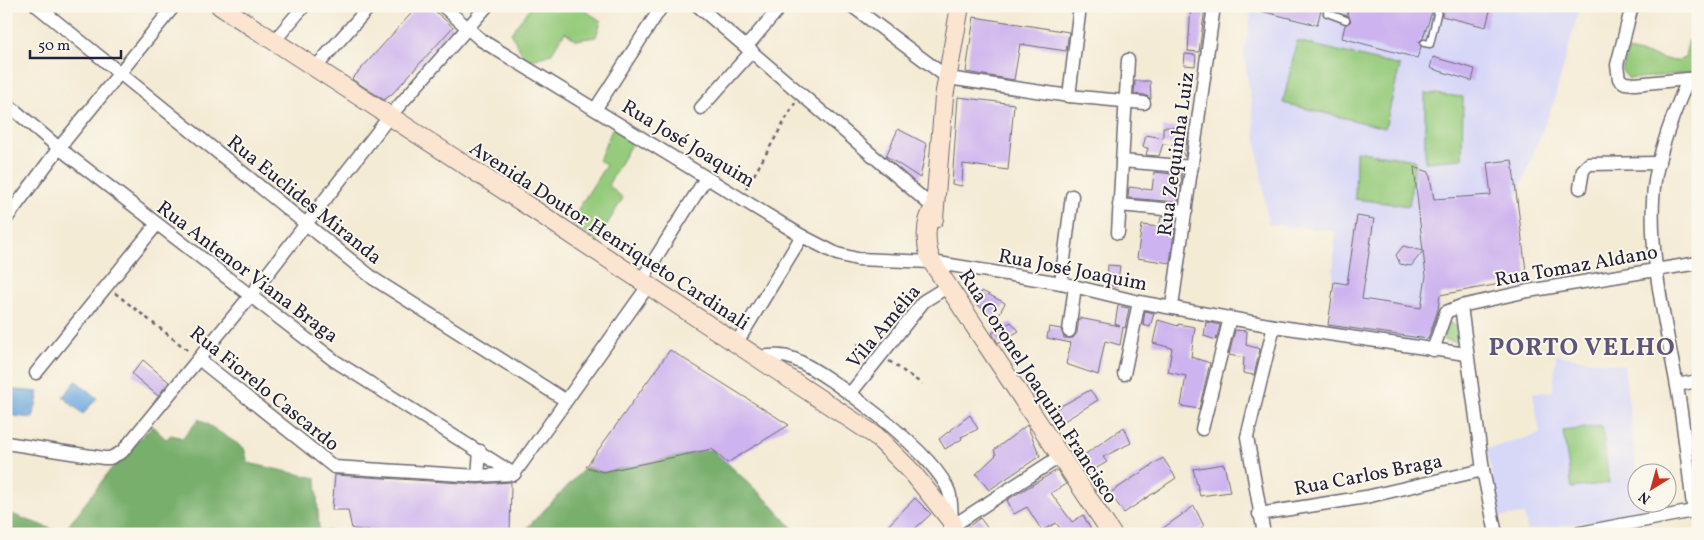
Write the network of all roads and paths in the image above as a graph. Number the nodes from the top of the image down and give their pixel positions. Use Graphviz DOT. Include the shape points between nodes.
graph roads {
  1 [pos="37,6"];
  2 [pos="174,6"];
  3 [pos="304,6"];
  4 [pos="370,6"];
  5 [pos="443,6"];
  6 [pos="487,6"];
  7 [pos="662,6"];
  8 [pos="698,6"];
  9 [pos="781,6"];
  10 [pos="852,6"];
  11 [pos="960,6"];
  12 [pos="1080,6"];
  13 [pos="1214,6"];
  14 [pos="1328,6"];
  15 [pos="1439,6"];
  16 [pos="1632,6"];
  17 [pos="229,9"];
  18 [pos="1346,20"];
  19 [pos="468,28"];
  20 [pos="281,33"];
  21 [pos="1424,43"];
  22 [pos="749,49"];
  23 [pos="1128,60"];
  24 [pos="314,69"];
  25 [pos="120,73"];
  26 [pos="948,78"];
  27 [pos="1693,79"];
  28 [pos="801,94"];
  29 [pos="1069,96"];
  30 [pos="1126,101"];
  31 [pos="6,103"];
  32 [pos="1144,103"];
  33 [pos="596,108"];
  34 [pos="701,108"];
  35 [pos="390,117"];
  36 [pos="59,148"];
  37 [pos="1122,161"];
  38 [pos="1659,163"];
  39 [pos="1192,167"];
  40 [pos="706,178"];
  41 [pos="1580,188"];
  42 [pos="1072,196"];
  43 [pos="741,197"];
  44 [pos="1120,205"];
  45 [pos="934,208"];
  46 [pos="1186,211"];
  47 [pos="6,219"];
  48 [pos="157,224"];
  49 [pos="307,225"];
  50 [pos="1118,233"];
  51 [pos="802,236"];
  52 [pos="932,262"];
  53 [pos="1698,263"];
  54 [pos="1656,270"];
  55 [pos="1061,283"];
  56 [pos="645,284"];
  57 [pos="106,286"];
  58 [pos="947,286"];
  59 [pos="1075,286"];
  60 [pos="251,295"];
  61 [pos="1139,302"];
  62 [pos="1172,306"];
  63 [pos="1461,306"];
  64 [pos="1230,318"];
  65 [pos="1274,326"];
  66 [pos="1069,331"];
  67 [pos="736,344"];
  68 [pos="1433,350"];
  69 [pos="1466,354"];
  70 [pos="756,357"];
  71 [pos="200,360"];
  72 [pos="36,373"];
  73 [pos="1124,374"];
  74 [pos="1698,381"];
  75 [pos="1677,385"];
  76 [pos="850,394"];
  77 [pos="565,400"];
  78 [pos="1202,429"];
  79 [pos="6,444"];
  80 [pos="480,451"];
  81 [pos="1059,457"];
  82 [pos="1483,470"];
  83 [pos="514,474"];
  84 [pos="478,476"];
  85 [pos="1696,512"];
  86 [pos="1260,514"];
  87 [pos="1643,528"];
  88 [pos="954,529"];
  89 [pos="1112,534"];
  90 [pos="1264,534"];
  91 [pos="1496,534"];
  92 [pos="1575,534"];
  1 -- 25 [label="street, Rua Euclides Miranda"];
  2 -- 25 [label="street"];
  3 -- 20 [label="street"];
  4 -- 24 [label="street"];
  5 -- 19 [label="street, Rua José Joaquim"];
  6 -- 19 [label="street"];
  7 -- 33 [label="street"];
  8 -- 22 [label="street"];
  9 -- 22 [label="street"];
  10 -- 26 [label="street"];
  11 -- 26 [label="main road"];
  12 -- 29 [label="street"];
  13 -- 39 [label="street, Rua Zequinha Luiz"];
  14 -- 18 [label="lane" via="1327,13"];
  15 -- 21 [label="lane" via="1430,44"];
  16 -- 27 [label="street" via="1617,65 1619,78 1634,84"];
  17 -- 24 [label="main road, Avenida Doutor Henriqueto Cardinali"];
  19 -- 33 [label="street, Rua José Joaquim" via="481,40"];
  19 -- 35 [label="street"];
  22 -- 28 [label="street"];
  22 -- 34 [label="street"];
  23 -- 30 [label="street"];
  24 -- 35 [label="main road, Avenida Doutor Henriqueto Cardinali"];
  25 -- 36 [label="street"];
  25 -- 49 [label="street, Rua Euclides Miranda"];
  26 -- 29 [label="street"];
  26 -- 45 [label="main road"];
  27 -- 38 [label="street" via="1678,102"];
  28 -- 43 [label="path"];
  28 -- 45 [label="street"];
  29 -- 30 [label="street"];
  30 -- 32 [label="street"];
  30 -- 37 [label="street"];
  31 -- 36 [label="street, Rua Antenor Viana Braga"];
  33 -- 40 [label="street, Rua José Joaquim"];
  35 -- 49 [label="street"];
  35 -- 56 [label="main road, Avenida Doutor Henriqueto Cardinali"];
  36 -- 47 [label="street"];
  36 -- 48 [label="street, Rua Antenor Viana Braga"];
  37 -- 39 [label="street"];
  37 -- 44 [label="street"];
  38 -- 41 [label="street" via="1589,164 1584,170"];
  38 -- 54 [label="street" via="1652,200"];
  39 -- 46 [label="street, Rua Zequinha Luiz"];
  40 -- 43 [label="street, Rua José Joaquim"];
  40 -- 56 [label="street"];
  42 -- 55 [label="street"];
  43 -- 51 [label="street, Rua José Joaquim"];
  44 -- 46 [label="street"];
  44 -- 50 [label="street"];
  45 -- 52 [label="main road" via="928,216 928,251"];
  46 -- 62 [label="street, Rua Zequinha Luiz"];
  48 -- 57 [label="street"];
  48 -- 60 [label="street, Rua Antenor Viana Braga"];
  49 -- 60 [label="street"];
  49 -- 77 [label="street, Rua Euclides Miranda" via="374,279"];
  51 -- 52 [label="street, Rua José Joaquim" via="837,254 856,259"];
  51 -- 67 [label="street"];
  52 -- 55 [label="street, Rua José Joaquim"];
  52 -- 58 [label="main road, Rua Coronel Joaquim Francisco"];
  53 -- 54 [label="street, Rua Tomaz Aldano"];
  54 -- 63 [label="street, Rua Tomaz Aldano" via="1528,291"];
  54 -- 75 [label="street"];
  55 -- 59 [label="street, Rua José Joaquim"];
  56 -- 67 [label="main road, Avenida Doutor Henriqueto Cardinali"];
  56 -- 77 [label="street"];
  57 -- 71 [label="path, Rua Fiorelo Cascardo"];
  57 -- 72 [label="street"];
  58 -- 76 [label="street, Vila Amélia" via="924,301"];
  58 -- 81 [label="main road, Rua Coronel Joaquim Francisco"];
  59 -- 61 [label="street, Rua José Joaquim"];
  59 -- 66 [label="street"];
  60 -- 71 [label="street"];
  60 -- 80 [label="street, Rua Antenor Viana Braga" via="335,361"];
  61 -- 62 [label="street, Rua José Joaquim"];
  61 -- 73 [label="street"];
  62 -- 64 [label="street, Rua José Joaquim"];
  63 -- 68 [label="street" via="1446,312"];
  63 -- 69 [label="street"];
  64 -- 65 [label="street, Rua José Joaquim"];
  64 -- 78 [label="street"];
  65 -- 68 [label="street, Rua José Joaquim"];
  65 -- 86 [label="street" via="1248,437"];
  67 -- 70 [label="main road, Avenida Doutor Henriqueto Cardinali"];
  68 -- 69 [label="street, Rua José Joaquim"];
  69 -- 82 [label="street"];
  70 -- 76 [label="street" via="777,355 794,359"];
  70 -- 88 [label="main road, Avenida Doutor Henriqueto Cardinali" via="876,436 912,472"];
  71 -- 79 [label="street" via="122,452 110,458"];
  71 -- 84 [label="street, Rua Fiorelo Cascardo" via="334,467"];
  74 -- 75 [label="street"];
  75 -- 85 [label="street"];
  76 -- 88 [label="street" via="932,464 949,492"];
  77 -- 83 [label="street"];
  80 -- 83 [label="street, Rua Antenor Viana Braga"];
  80 -- 84 [label="street"];
  81 -- 88 [label="street"];
  81 -- 89 [label="main road, Rua Coronel Joaquim Francisco"];
  82 -- 86 [label="street, Rua Carlos Braga" via="1366,497"];
  82 -- 91 [label="street"];
  83 -- 84 [label="street, Rua Fiorelo Cascardo"];
  85 -- 87 [label="street"];
  86 -- 90 [label="street"];
  87 -- 92 [label="street"];
}
